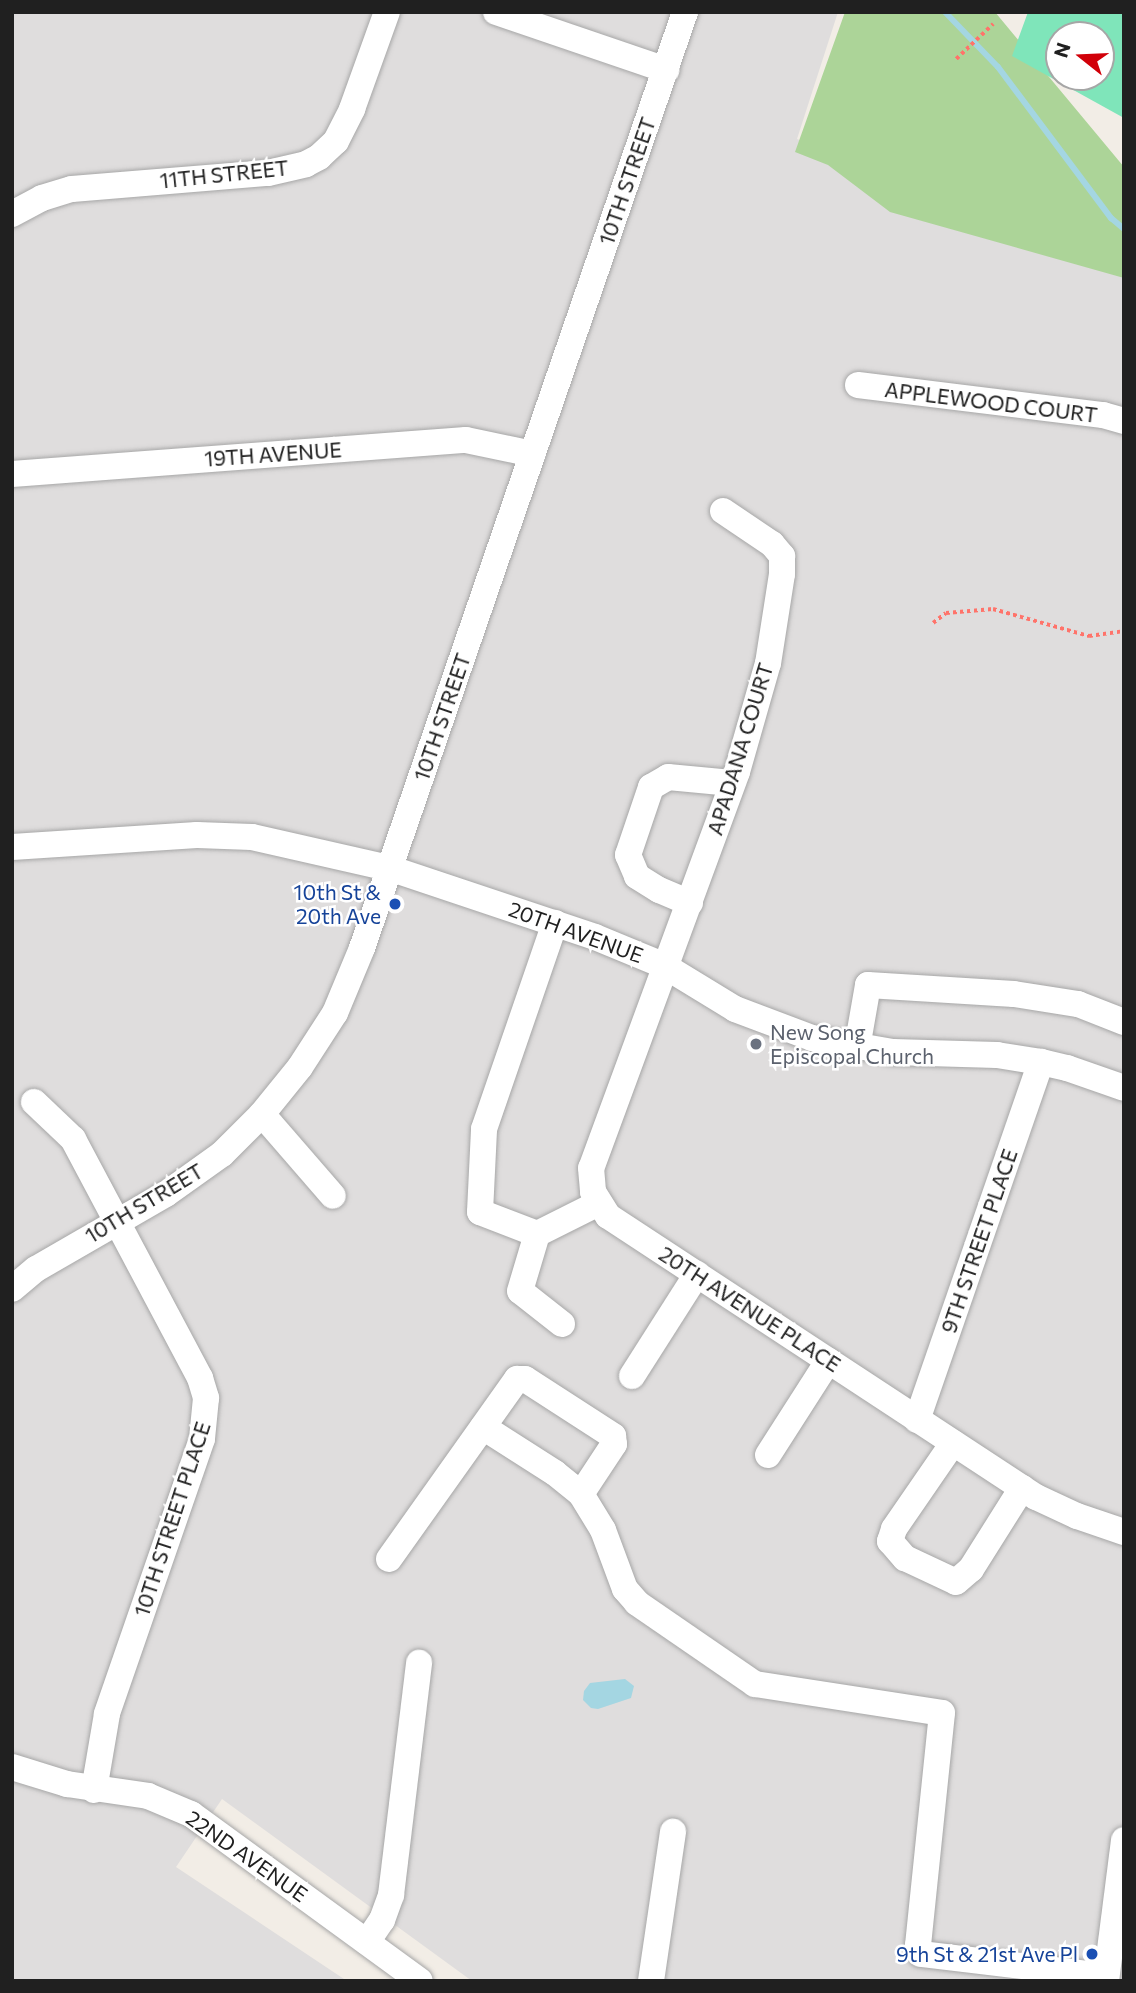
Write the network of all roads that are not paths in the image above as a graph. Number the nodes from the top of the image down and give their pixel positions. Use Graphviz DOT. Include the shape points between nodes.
graph roads {
  1 [pos="387,12"];
  2 [pos="496,12"];
  3 [pos="685,12"];
  4 [pos="666,70"];
  5 [pos="12,214"];
  6 [pos="858,385"];
  7 [pos="1124,422"];
  8 [pos="533,454"];
  9 [pos="12,474"];
  10 [pos="723,511"];
  11 [pos="732,783"];
  12 [pos="12,847"];
  13 [pos="389,868"];
  14 [pos="690,903"];
  15 [pos="555,923"];
  16 [pos="663,965"];
  17 [pos="1124,1021"];
  18 [pos="858,1048"];
  19 [pos="1041,1062"];
  20 [pos="1122,1084"];
  21 [pos="34,1102"];
  22 [pos="262,1114"];
  23 [pos="333,1196"];
  24 [pos="597,1204"];
  25 [pos="116,1221"];
  26 [pos="537,1234"];
  27 [pos="697,1274"];
  28 [pos="12,1289"];
  29 [pos="562,1324"];
  30 [pos="828,1361"];
  31 [pos="632,1376"];
  32 [pos="917,1420"];
  33 [pos="483,1427"];
  34 [pos="953,1443"];
  35 [pos="768,1455"];
  36 [pos="1022,1488"];
  37 [pos="581,1494"];
  38 [pos="1124,1532"];
  39 [pos="389,1559"];
  40 [pos="419,1663"];
  41 [pos="12,1768"];
  42 [pos="94,1790"];
  43 [pos="673,1832"];
  44 [pos="1124,1840"];
  45 [pos="367,1942"];
  46 [pos="1106,1978"];
  47 [pos="420,1981"];
  48 [pos="651,1981"];
  1 -- 5 [label="street, 11TH STREET" via="352,109 336,141 313,160 268,173 72,189 41,198"];
  2 -- 4 [label="street"];
  3 -- 4 [label="street, 10TH STREET"];
  4 -- 8 [label="street, 10TH STREET"];
  6 -- 7 [label="street, APPLEWOOD COURT" via="1103,415"];
  8 -- 9 [label="street, 19TH AVENUE" via="466,440"];
  8 -- 13 [label="street, 10TH STREET"];
  10 -- 11 [label="street, APADANA COURT" via="782,556 768,663"];
  11 -- 14 [label="street, APADANA COURT"];
  11 -- 14 [label="street" via="668,777 651,787 628,855 637,876"];
  12 -- 13 [label="street, 20TH AVENUE" via="197,835 252,837"];
  13 -- 15 [label="street, 20TH AVENUE"];
  13 -- 22 [label="street, 10TH STREET" via="335,1013"];
  14 -- 16 [label="street, APADANA COURT"];
  15 -- 16 [label="street, 20TH AVENUE"];
  15 -- 26 [label="street" via="484,1129 480,1212"];
  16 -- 18 [label="street, 20TH AVENUE" via="735,1009 773,1026"];
  16 -- 24 [label="street" via="592,1168"];
  17 -- 18 [label="street" via="1077,1004 1014,994 868,985"];
  18 -- 19 [label="street, 20TH AVENUE" via="997,1055"];
  19 -- 20 [label="street, 20TH AVENUE"];
  19 -- 32 [label="street, 9TH STREET PLACE"];
  21 -- 25 [label="street, 10TH STREET PLACE" via="73,1139"];
  22 -- 23 [label="street"];
  22 -- 25 [label="street, 10TH STREET" via="222,1154 166,1194"];
  24 -- 26 [label="street"];
  24 -- 27 [label="street, 20TH AVENUE PLACE" via="608,1216"];
  25 -- 28 [label="street, 10TH STREET" via="36,1269"];
  25 -- 42 [label="street, 10TH STREET PLACE" via="200,1378 206,1422 107,1714"];
  26 -- 29 [label="street" via="520,1291"];
  27 -- 30 [label="street, 20TH AVENUE PLACE"];
  27 -- 31 [label="street"];
  30 -- 32 [label="street, 20TH AVENUE PLACE"];
  30 -- 35 [label="street"];
  32 -- 34 [label="street, 20TH AVENUE PLACE"];
  33 -- 37 [label="street"];
  33 -- 37 [label="street" via="521,1377 613,1436 614,1444"];
  33 -- 39 [label="street"];
  34 -- 36 [label="street, 20TH AVENUE PLACE"];
  34 -- 36 [label="street" via="894,1529 890,1541 905,1558 956,1582 971,1569"];
  36 -- 38 [label="street, 20TH AVENUE PLACE" via="1077,1516"];
  37 -- 46 [label="street" via="600,1522 630,1596 745,1678 765,1687 942,1713 918,1945 921,1954"];
  40 -- 45 [label="street" via="391,1895"];
  41 -- 42 [label="street, 22ND AVENUE"];
  42 -- 45 [label="street, 22ND AVENUE" via="148,1796 191,1814"];
  43 -- 48 [label="street"];
  44 -- 46 [label="street"];
  45 -- 47 [label="street, 22ND AVENUE"];
}
